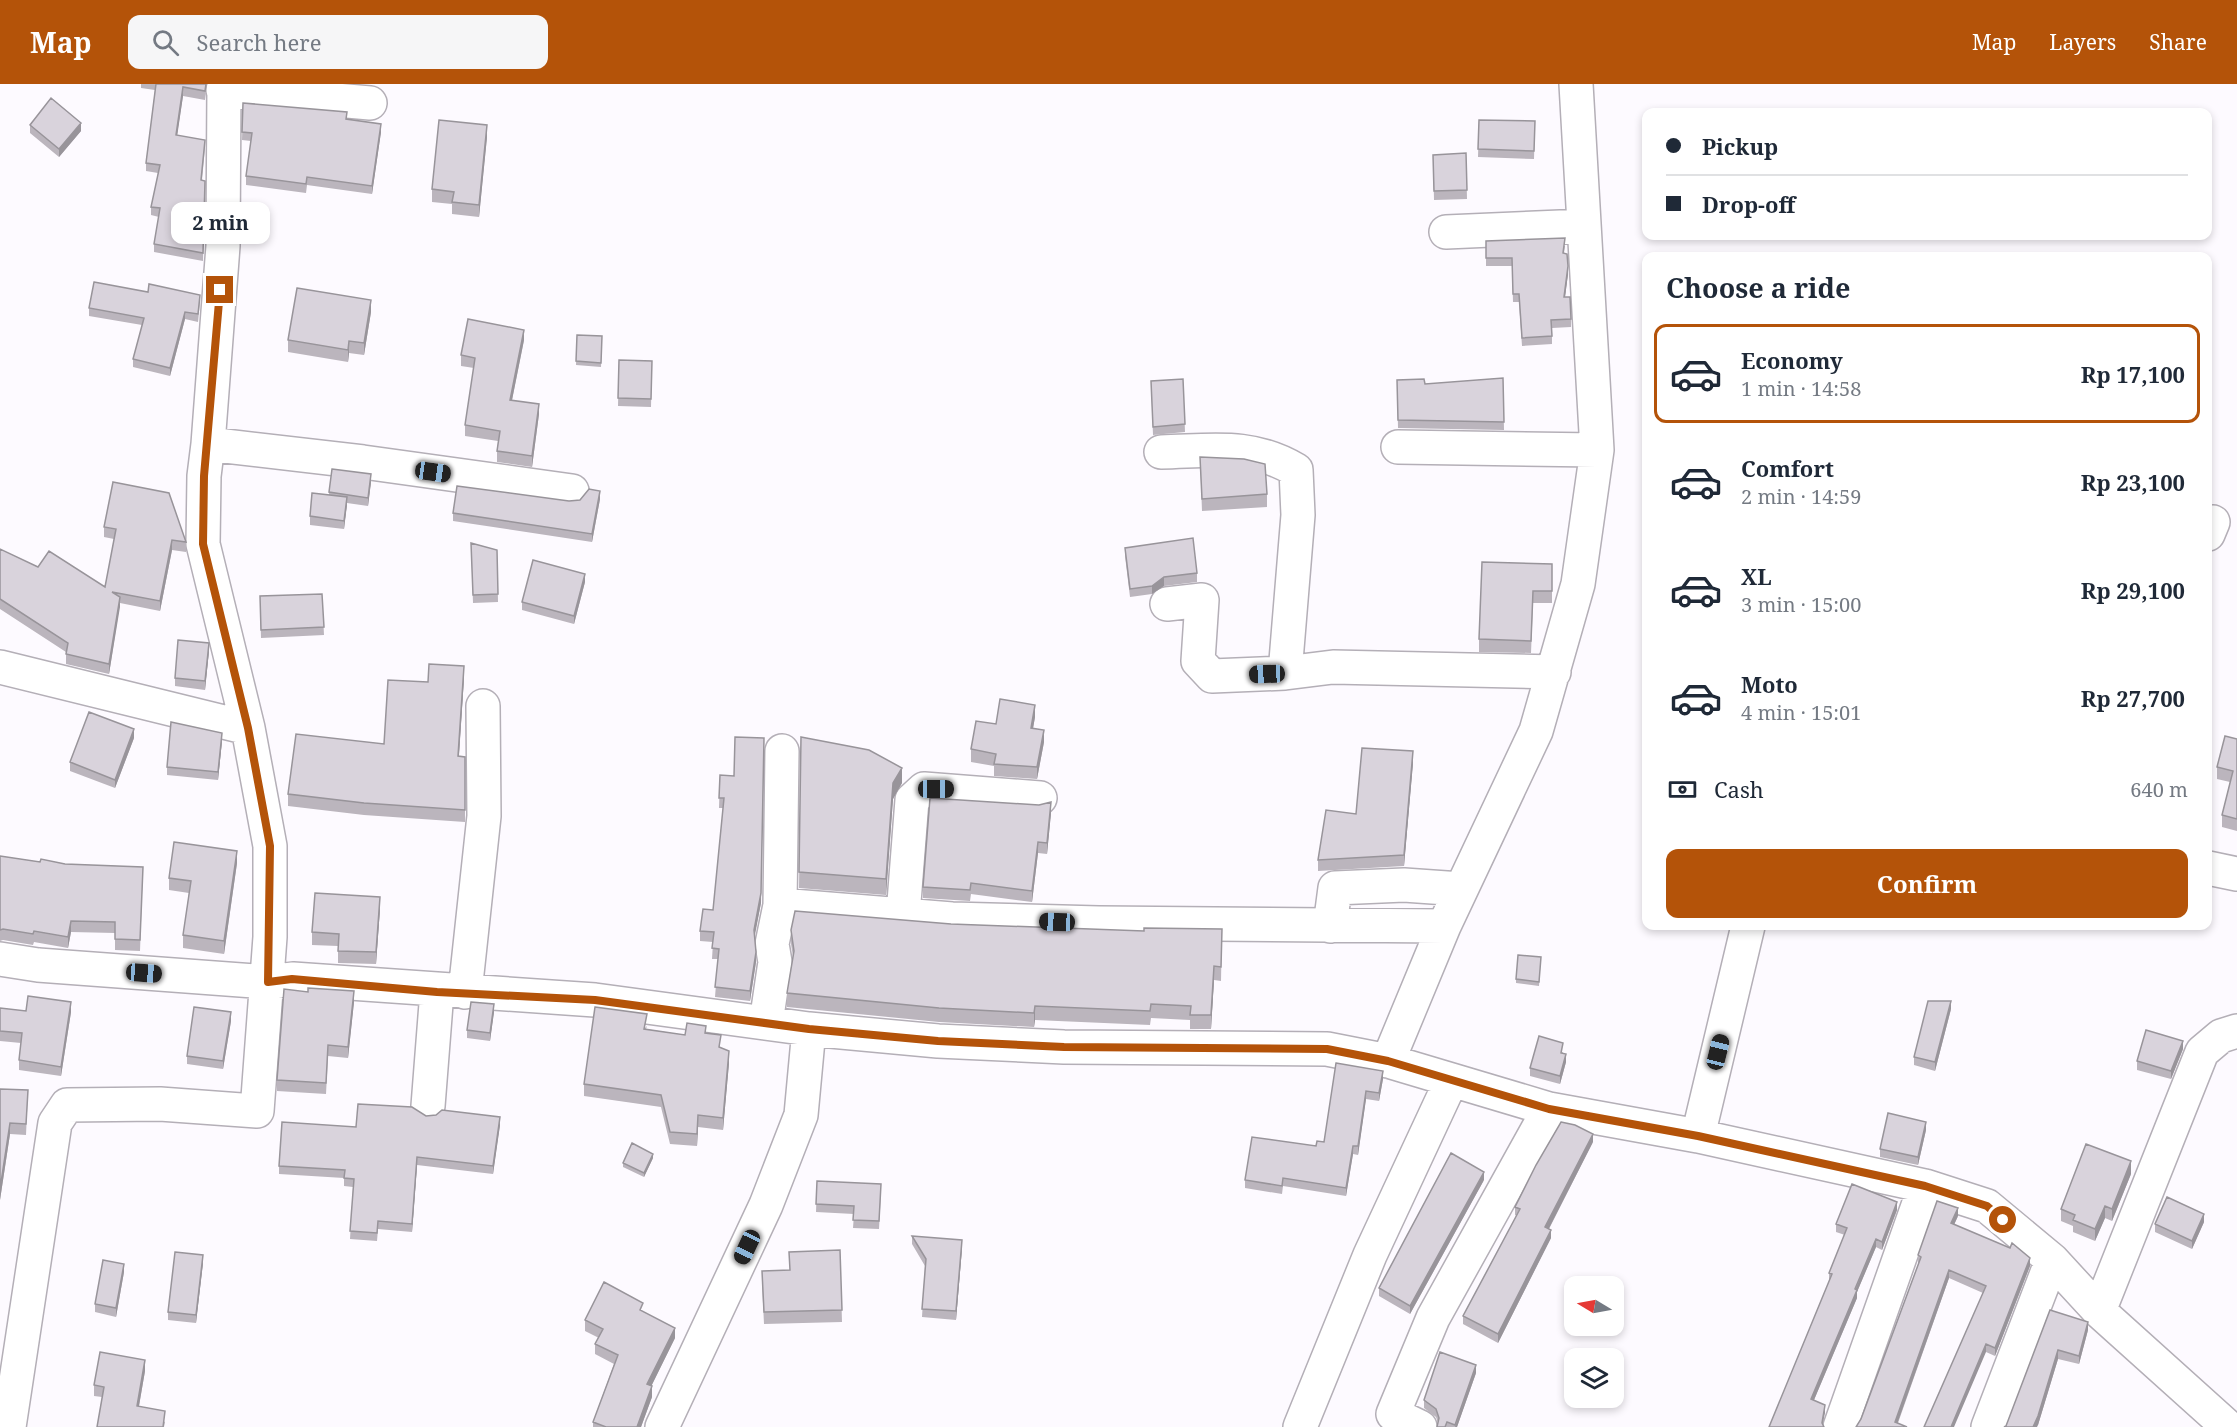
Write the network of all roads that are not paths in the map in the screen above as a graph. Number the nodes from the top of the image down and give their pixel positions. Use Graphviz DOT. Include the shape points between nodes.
graph roads {
  1 [pos="1576,84"];
  2 [pos="224,87"];
  3 [pos="370,103"];
  4 [pos="1584,225"];
  5 [pos="1446,232"];
  6 [pos="208,444"];
  7 [pos="1398,447"];
  8 [pos="1597,450"];
  9 [pos="1161,452"];
  10 [pos="572,491"];
  11 [pos="1167,604"];
  12 [pos="0,667"];
  13 [pos="1554,672"];
  14 [pos="1285,673"];
  15 [pos="483,706"];
  16 [pos="248,728"];
  17 [pos="782,751"];
  18 [pos="1040,798"];
  19 [pos="2212,869"];
  20 [pos="2237,874"];
  21 [pos="1461,889"];
  22 [pos="780,905"];
  23 [pos="903,915"];
  24 [pos="1444,926"];
  25 [pos="1330,927"];
  26 [pos="1747,930"];
  27 [pos="0,959"];
  28 [pos="268,982"];
  29 [pos="451,992"];
  30 [pos="766,1023"];
  31 [pos="809,1029"];
  32 [pos="2237,1031"];
  33 [pos="1388,1061"];
  34 [pos="1451,1082"];
  35 [pos="428,1106"];
  36 [pos="1549,1109"];
  37 [pos="1698,1136"];
  38 [pos="1925,1186"];
  39 [pos="2052,1260"];
  40 [pos="2099,1311"];
  41 [pos="9,1371"];
  42 [pos="9,1427"];
  43 [pos="662,1427"];
  44 [pos="1300,1427"];
  45 [pos="1420,1427"];
  46 [pos="1840,1427"];
  47 [pos="1988,1427"];
  48 [pos="2228,1427"];
  1 -- 4 [label="street"];
  2 -- 3 [label="street"];
  2 -- 6 [label="street" via="223,246"];
  4 -- 5 [label="street"];
  4 -- 8 [label="street"];
  6 -- 10 [label="street"];
  6 -- 16 [label="street" via="203,544"];
  7 -- 8 [label="street"];
  8 -- 13 [label="street" via="1578,585"];
  9 -- 14 [label="street" via="1248,450 1278,459 1296,470 1298,515"];
  11 -- 14 [label="street" via="1202,600 1198,661 1212,676"];
  12 -- 16 [label="street"];
  13 -- 14 [label="street" via="1333,667"];
  13 -- 21 [label="street" via="1536,731"];
  15 -- 29 [label="street" via="484,816"];
  16 -- 28 [label="street" via="270,846"];
  17 -- 22 [label="street"];
  18 -- 23 [label="street" via="924,789 912,801"];
  19 -- 20 [label="street"];
  21 -- 24 [label="street"];
  21 -- 25 [label="street" via="1404,885 1335,888"];
  22 -- 23 [label="street"];
  22 -- 30 [label="street" via="772,944 775,962"];
  23 -- 25 [label="street"];
  24 -- 25 [label="street"];
  24 -- 33 [label="street"];
  26 -- 37 [label="street"];
  27 -- 28 [label="street"];
  28 -- 29 [label="street" via="292,979"];
  28 -- 41 [label="street" via="256,1111 160,1104 67,1105 55,1123"];
  29 -- 30 [label="street" via="595,1000"];
  29 -- 35 [label="street"];
  30 -- 31 [label="street"];
  31 -- 33 [label="street" via="938,1041 1053,1046 1327,1049"];
  31 -- 43 [label="street" via="801,1115 766,1205"];
  32 -- 40 [label="street" via="2221,1036 2202,1052"];
  33 -- 34 [label="street"];
  34 -- 36 [label="street"];
  34 -- 44 [label="street" via="1370,1255"];
  36 -- 37 [label="street"];
  36 -- 45 [label="street" via="1433,1318 1393,1414"];
  37 -- 38 [label="street"];
  38 -- 39 [label="street" via="1987,1206"];
  38 -- 46 [label="street"];
  39 -- 40 [label="street"];
  39 -- 47 [label="street"];
  40 -- 48 [label="street"];
  41 -- 42 [label="street"];
}
